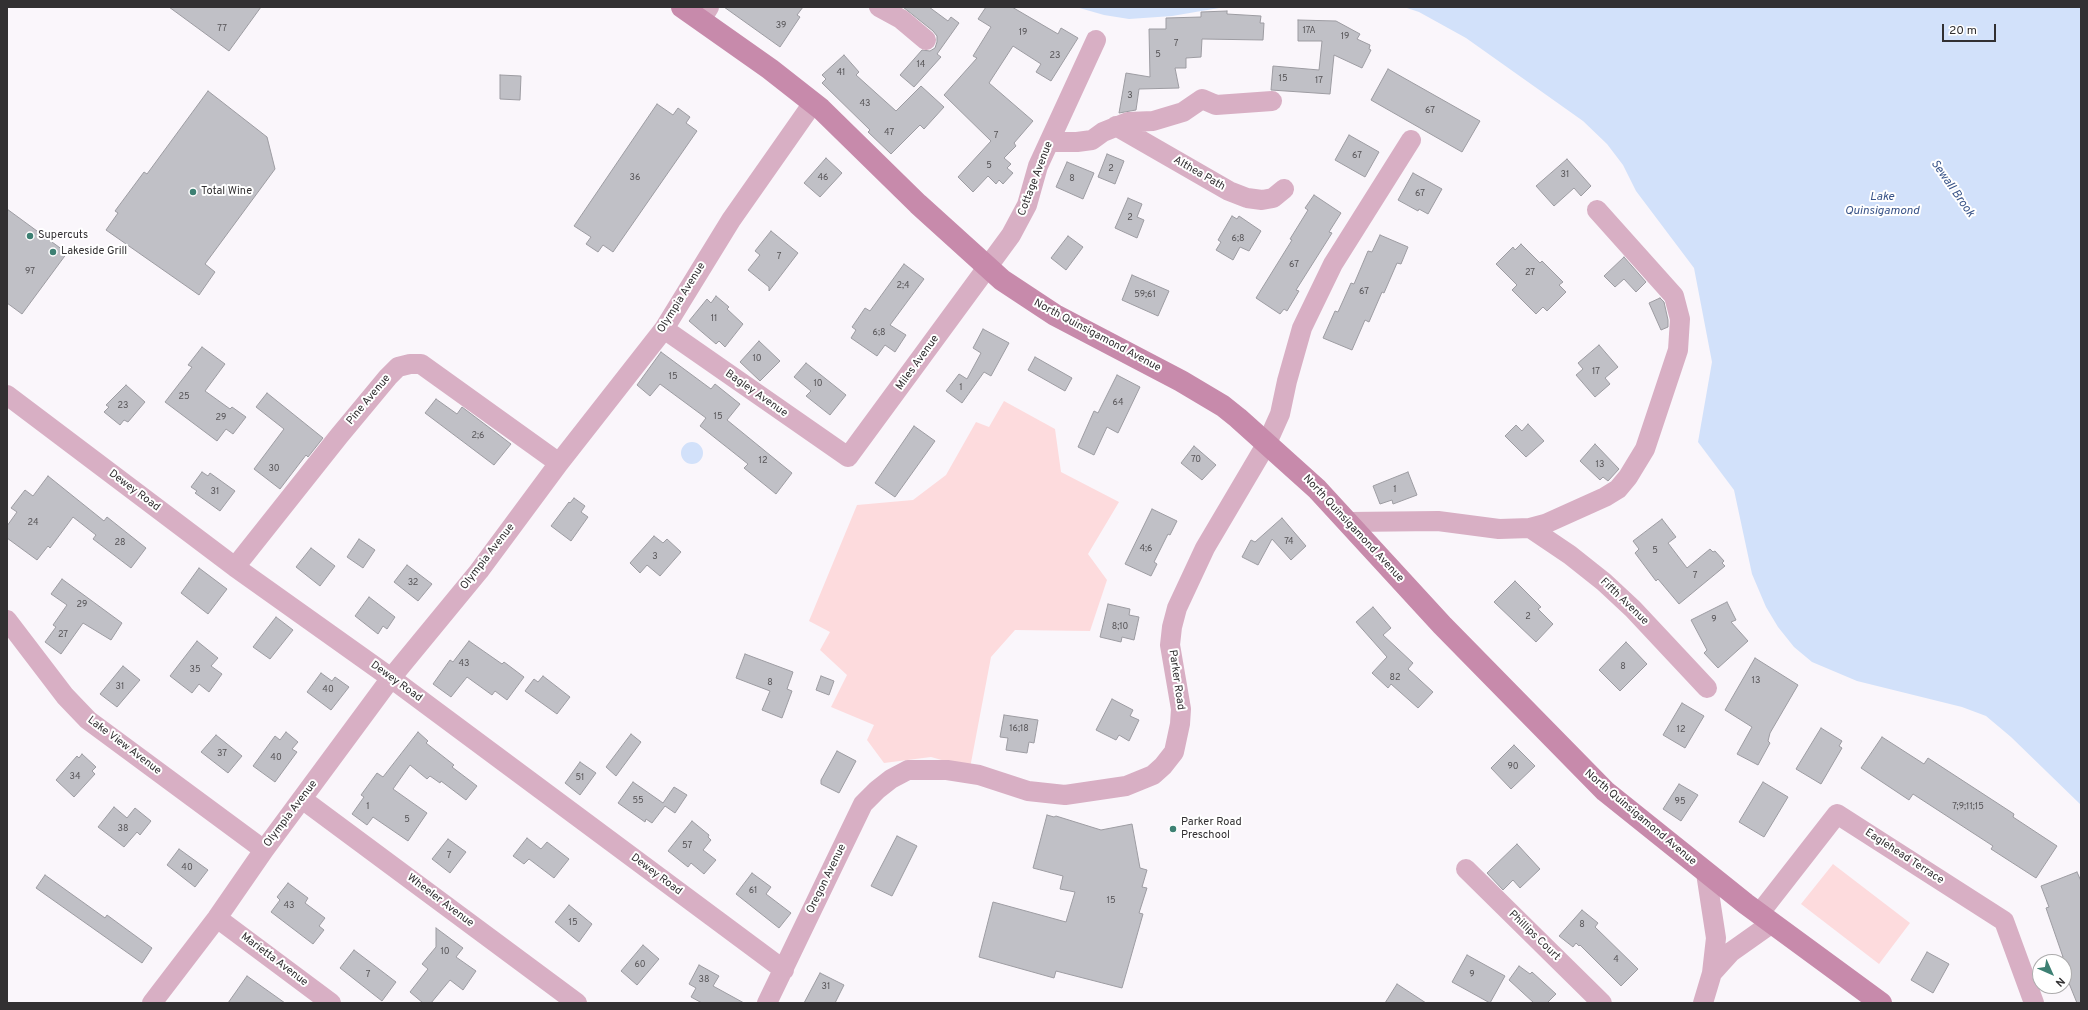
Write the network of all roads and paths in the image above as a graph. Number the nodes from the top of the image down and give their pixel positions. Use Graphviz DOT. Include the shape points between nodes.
graph roads {
  1 [pos="682,7"];
  2 [pos="879,7"];
  3 [pos="705,13"];
  4 [pos="926,40"];
  5 [pos="1096,40"];
  6 [pos="1272,101"];
  7 [pos="813,103"];
  8 [pos="1116,126"];
  9 [pos="1411,140"];
  10 [pos="1050,142"];
  11 [pos="1284,189"];
  12 [pos="1597,210"];
  13 [pos="987,268"];
  14 [pos="664,329"];
  15 [pos="7,395"];
  16 [pos="1267,443"];
  17 [pos="848,457"];
  18 [pos="559,463"];
  19 [pos="1348,522"];
  20 [pos="1530,528"];
  21 [pos="235,567"];
  22 [pos="7,620"];
  23 [pos="391,678"];
  24 [pos="1707,688"];
  25 [pos="906,771"];
  26 [pos="302,799"];
  27 [pos="264,850"];
  28 [pos="1466,869"];
  29 [pos="1706,873"];
  30 [pos="217,918"];
  31 [pos="1766,918"];
  32 [pos="784,970"];
  33 [pos="1712,973"];
  34 [pos="152,1003"];
  35 [pos="331,1003"];
  36 [pos="576,1003"];
  37 [pos="767,1003"];
  38 [pos="1602,1003"];
  39 [pos="1703,1003"];
  40 [pos="1881,1003"];
  41 [pos="2034,1003"];
  1 -- 3 [label="main road, North Quinsigamond Avenue"];
  2 -- 4 [label="street" via="902,19"];
  3 -- 7 [label="main road, North Quinsigamond Avenue"];
  5 -- 10 [label="street, Cottage Avenue"];
  6 -- 8 [label="street" via="1216,105 1202,99 1183,112 1153,121 1128,122"];
  7 -- 13 [label="main road, North Quinsigamond Avenue"];
  7 -- 14 [label="street, Olympia Avenue" via="731,220"];
  8 -- 10 [label="street" via="1092,140"];
  8 -- 11 [label="street, Althea Path" via="1229,191 1247,198 1273,198"];
  9 -- 16 [label="street, Parker Road" via="1333,264 1302,328 1280,414"];
  10 -- 13 [label="street, Cottage Avenue" via="1038,166 1032,192 1022,215"];
  12 -- 20 [label="street" via="1674,296 1680,319 1678,350 1645,449 1628,477 1618,489 1605,497 1545,524"];
  13 -- 16 [label="main road, North Quinsigamond Avenue" via="1055,315 1223,406"];
  13 -- 17 [label="street, Miles Avenue"];
  14 -- 17 [label="street, Bagley Avenue"];
  14 -- 18 [label="street, Olympia Avenue"];
  15 -- 21 [label="street, Dewey Road"];
  16 -- 19 [label="main road, North Quinsigamond Avenue" via="1317,488"];
  16 -- 25 [label="street, Parker Road" via="1204,548 1174,617 1170,645 1181,709 1180,724 1174,752 1163,766 1153,775 1126,786 1065,795 1028,790 968,773"];
  18 -- 21 [label="street, Pine Avenue" via="430,369 421,364 398,367"];
  18 -- 23 [label="street, Olympia Avenue" via="479,571"];
  19 -- 20 [label="street" via="1438,521 1499,529"];
  19 -- 29 [label="main road, North Quinsigamond Avenue" via="1442,625 1580,768"];
  20 -- 24 [label="street, Fifth Avenue" via="1604,582"];
  21 -- 23 [label="street, Dewey Road"];
  22 -- 27 [label="street, Lake View Avenue" via="65,696 88,720"];
  23 -- 26 [label="street, Olympia Avenue"];
  23 -- 32 [label="street, Dewey Road"];
  25 -- 32 [label="street, Oregon Avenue" via="884,784 863,804"];
  26 -- 27 [label="street, Olympia Avenue"];
  26 -- 36 [label="street, Wheeler Avenue"];
  27 -- 30 [label="street, Olympia Avenue"];
  28 -- 38 [label="street, Phillips Court"];
  29 -- 31 [label="main road, North Quinsigamond Avenue"];
  29 -- 33 [label="street" via="1716,938"];
  30 -- 34 [label="street, Olympia Avenue"];
  30 -- 35 [label="street, Marietta Avenue"];
  31 -- 33 [label="street"];
  31 -- 40 [label="main road, North Quinsigamond Avenue"];
  31 -- 41 [label="street, Eaglehead Terrace" via="1837,814 2004,921"];
  32 -- 37 [label="street, Oregon Avenue"];
  33 -- 39 [label="street"];
}
